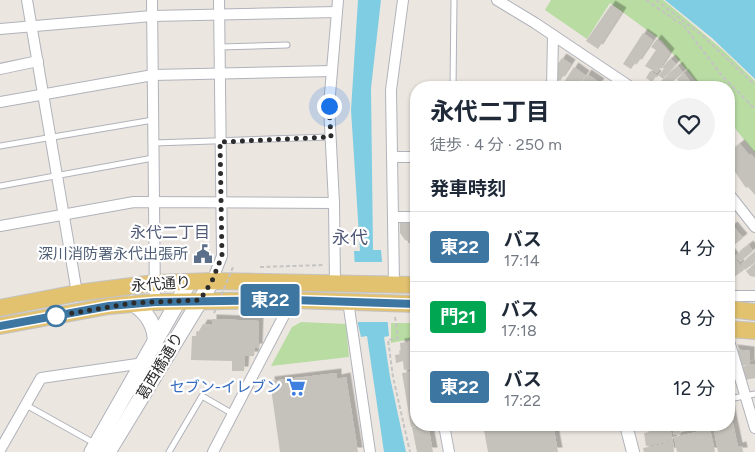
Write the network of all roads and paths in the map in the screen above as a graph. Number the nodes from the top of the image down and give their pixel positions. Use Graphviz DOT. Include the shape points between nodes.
graph roads {
  1 [pos="27,0"];
  2 [pos="152,0"];
  3 [pos="219,0"];
  4 [pos="338,0"];
  5 [pos="404,0"];
  6 [pos="454,0"];
  7 [pos="497,0"];
  8 [pos="646,0"];
  9 [pos="656,0"];
  10 [pos="337,12"];
  11 [pos="219,15"];
  12 [pos="152,16"];
  13 [pos="32,26"];
  14 [pos="0,29"];
  15 [pos="553,35"];
  16 [pos="287,45"];
  17 [pos="219,46"];
  18 [pos="38,61"];
  19 [pos="0,69"];
  20 [pos="332,71"];
  21 [pos="220,73"];
  22 [pos="153,75"];
  23 [pos="453,81"];
  24 [pos="552,81"];
  25 [pos="622,81"];
  26 [pos="727,81"];
  27 [pos="755,85"];
  28 [pos="735,89"];
  29 [pos="44,94"];
  30 [pos="0,102"];
  31 [pos="755,109"];
  32 [pos="154,119"];
  33 [pos="331,137"];
  34 [pos="51,138"];
  35 [pos="220,142"];
  36 [pos="154,143"];
  37 [pos="0,146"];
  38 [pos="392,156"];
  39 [pos="410,157"];
  40 [pos="154,158"];
  41 [pos="57,176"];
  42 [pos="0,186"];
  43 [pos="154,202"];
  44 [pos="221,202"];
  45 [pos="334,202"];
  46 [pos="735,202"];
  47 [pos="63,216"];
  48 [pos="393,217"];
  49 [pos="410,217"];
  50 [pos="0,226"];
  51 [pos="755,227"];
  52 [pos="335,265"];
  53 [pos="233,267"];
  54 [pos="263,267"];
  55 [pos="212,281"];
  56 [pos="155,282"];
  57 [pos="189,282"];
  58 [pos="335,283"];
  59 [pos="390,284"];
  60 [pos="410,285"];
  61 [pos="78,293"];
  62 [pos="735,296"];
  63 [pos="755,296"];
  64 [pos="200,300"];
  65 [pos="292,300"];
  66 [pos="179,301"];
  67 [pos="155,302"];
  68 [pos="352,302"];
  69 [pos="132,303"];
  70 [pos="410,306"];
  71 [pos="0,308"];
  72 [pos="396,310"];
  73 [pos="735,310"];
  74 [pos="755,312"];
  75 [pos="214,313"];
  76 [pos="0,326"];
  77 [pos="735,329"];
  78 [pos="755,331"];
  79 [pos="155,345"];
  80 [pos="735,356"];
  81 [pos="144,363"];
  82 [pos="750,395"];
  83 [pos="735,398"];
  84 [pos="26,405"];
  85 [pos="233,414"];
  86 [pos="755,428"];
  87 [pos="445,431"];
  88 [pos="628,431"];
  89 [pos="0,450"];
  90 [pos="104,450"];
  91 [pos="169,452"];
  92 [pos="214,452"];
  93 [pos="370,452"];
  94 [pos="410,452"];
  95 [pos="449,452"];
  96 [pos="633,452"];
  1 -- 13 [label="street"];
  2 -- 12 [label="street"];
  3 -- 11 [label="street"];
  4 -- 10 [label="street"];
  5 -- 38 [label="street" via="391,90"];
  6 -- 23 [label="lane"];
  7 -- 15 [label="street"];
  8 -- 26 [label="path" via="684,26"];
  9 -- 27 [label="path" via="703,36"];
  10 -- 11 [label="street"];
  10 -- 20 [label="street"];
  11 -- 12 [label="street"];
  11 -- 17 [label="street"];
  12 -- 13 [label="street"];
  12 -- 22 [label="street"];
  13 -- 14 [label="street"];
  13 -- 18 [label="street"];
  15 -- 24 [label="street"];
  15 -- 25 [label="street"];
  16 -- 17 [label="lane"];
  17 -- 21 [label="street"];
  18 -- 19 [label="street"];
  18 -- 29 [label="street"];
  20 -- 21 [label="street"];
  20 -- 33 [label="street"];
  21 -- 22 [label="street"];
  21 -- 35 [label="street"];
  22 -- 29 [label="street"];
  22 -- 32 [label="street"];
  28 -- 31 [label="path"];
  29 -- 30 [label="street"];
  29 -- 34 [label="street"];
  32 -- 34 [label="lane"];
  32 -- 36 [label="street"];
  33 -- 35 [label="lane"];
  33 -- 45 [label="street"];
  34 -- 37 [label="lane"];
  34 -- 41 [label="street"];
  35 -- 36 [label="lane"];
  35 -- 44 [label="street"];
  36 -- 40 [label="street"];
  38 -- 39 [label="street"];
  38 -- 48 [label="street"];
  40 -- 41 [label="lane"];
  40 -- 43 [label="street"];
  41 -- 42 [label="lane"];
  41 -- 47 [label="street"];
  43 -- 44 [label="street"];
  43 -- 47 [label="street" via="134,202"];
  43 -- 56 [label="street"];
  44 -- 45 [label="street"];
  44 -- 55 [label="street" via="222,256"];
  45 -- 52 [label="street"];
  46 -- 51 [label="street"];
  47 -- 50 [label="street"];
  47 -- 61 [label="street"];
  48 -- 49 [label="street"];
  48 -- 59 [label="street"];
  52 -- 54 [label="path"];
  52 -- 58 [label="street"];
  53 -- 75 [label="path, bridge"];
  55 -- 57 [label="main road, 永代通り"];
  55 -- 58 [label="main road, 永代通り"];
  55 -- 64 [label="main road, 葛西橋通り"];
  56 -- 57 [label="main road, 永代通り"];
  56 -- 61 [label="main road, 永代通り"];
  56 -- 67 [label="street"];
  57 -- 66 [label="main road, 葛西橋通り"];
  58 -- 59 [label="main road, 永代通り"];
  59 -- 60 [label="main road"];
  61 -- 71 [label="main road, 永代通り"];
  62 -- 63 [label="street"];
  64 -- 65 [label="main road, 永代通り"];
  64 -- 66 [label="main road, 永代通り"];
  64 -- 90 [label="main road, 葛西橋通り"];
  65 -- 68 [label="main road, 永代通り"];
  65 -- 85 [label="street"];
  66 -- 67 [label="main road, 永代通り"];
  66 -- 79 [label="main road, 葛西橋通り"];
  67 -- 69 [label="main road, 永代通り"];
  68 -- 72 [label="main road, 永代通り"];
  68 -- 93 [label="street"];
  69 -- 76 [label="main road, 永代通り"];
  69 -- 79 [label="main road" via="152,325"];
  70 -- 72 [label="main road"];
  72 -- 94 [label="path" via="398,338 388,340"];
  73 -- 74 [label="main road"];
  77 -- 78 [label="main road"];
  79 -- 81 [label="main road, 葛西橋通り"];
  80 -- 82 [label="street"];
  81 -- 84 [label="street" via="41,378"];
  81 -- 90 [label="main road, 葛西橋通り"];
  82 -- 83 [label="lane"];
  82 -- 86 [label="street"];
  84 -- 89 [label="street"];
  84 -- 90 [label="lane"];
  85 -- 91 [label="lane" via="202,396"];
  85 -- 92 [label="street"];
  87 -- 95 [label="street"];
  88 -- 96 [label="street"];
}
